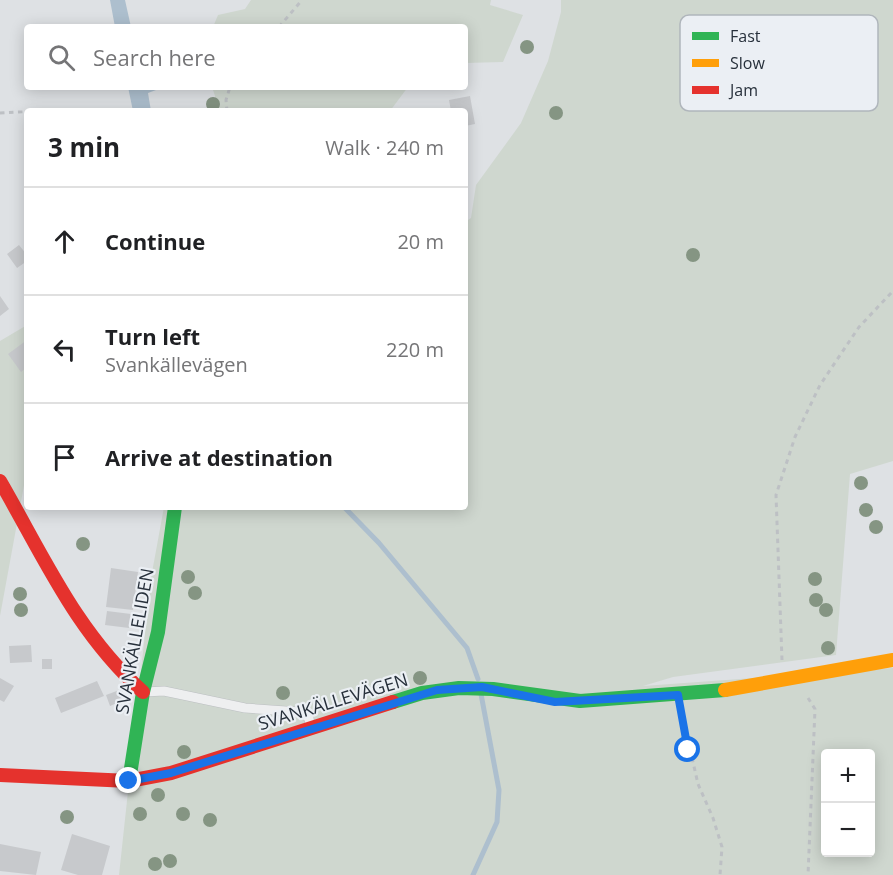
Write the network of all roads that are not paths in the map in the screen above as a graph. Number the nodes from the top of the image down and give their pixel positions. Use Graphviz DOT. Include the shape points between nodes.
graph roads {
  1 [pos="0,481"];
  2 [pos="175,510"];
  3 [pos="893,660"];
  4 [pos="143,692"];
  5 [pos="310,728"];
  6 [pos="0,775"];
  7 [pos="129,781"];
  1 -- 4 [label="street" via="83,630 123,677"];
  2 -- 4 [label="street, SVANKÄLLELIDEN" via="158,632"];
  3 -- 5 [label="street, SVANKÄLLEVÄGEN" via="678,695 555,702 482,687 452,688 422,693"];
  4 -- 5 [label="lane" via="164,691 245,708 300,712 309,718"];
  4 -- 7 [label="street, SVANKÄLLELIDEN"];
  5 -- 7 [label="street, SVANKÄLLEVÄGEN" via="171,773"];
  6 -- 7 [label="street, SVANKÄLLEVÄGEN"];
}
